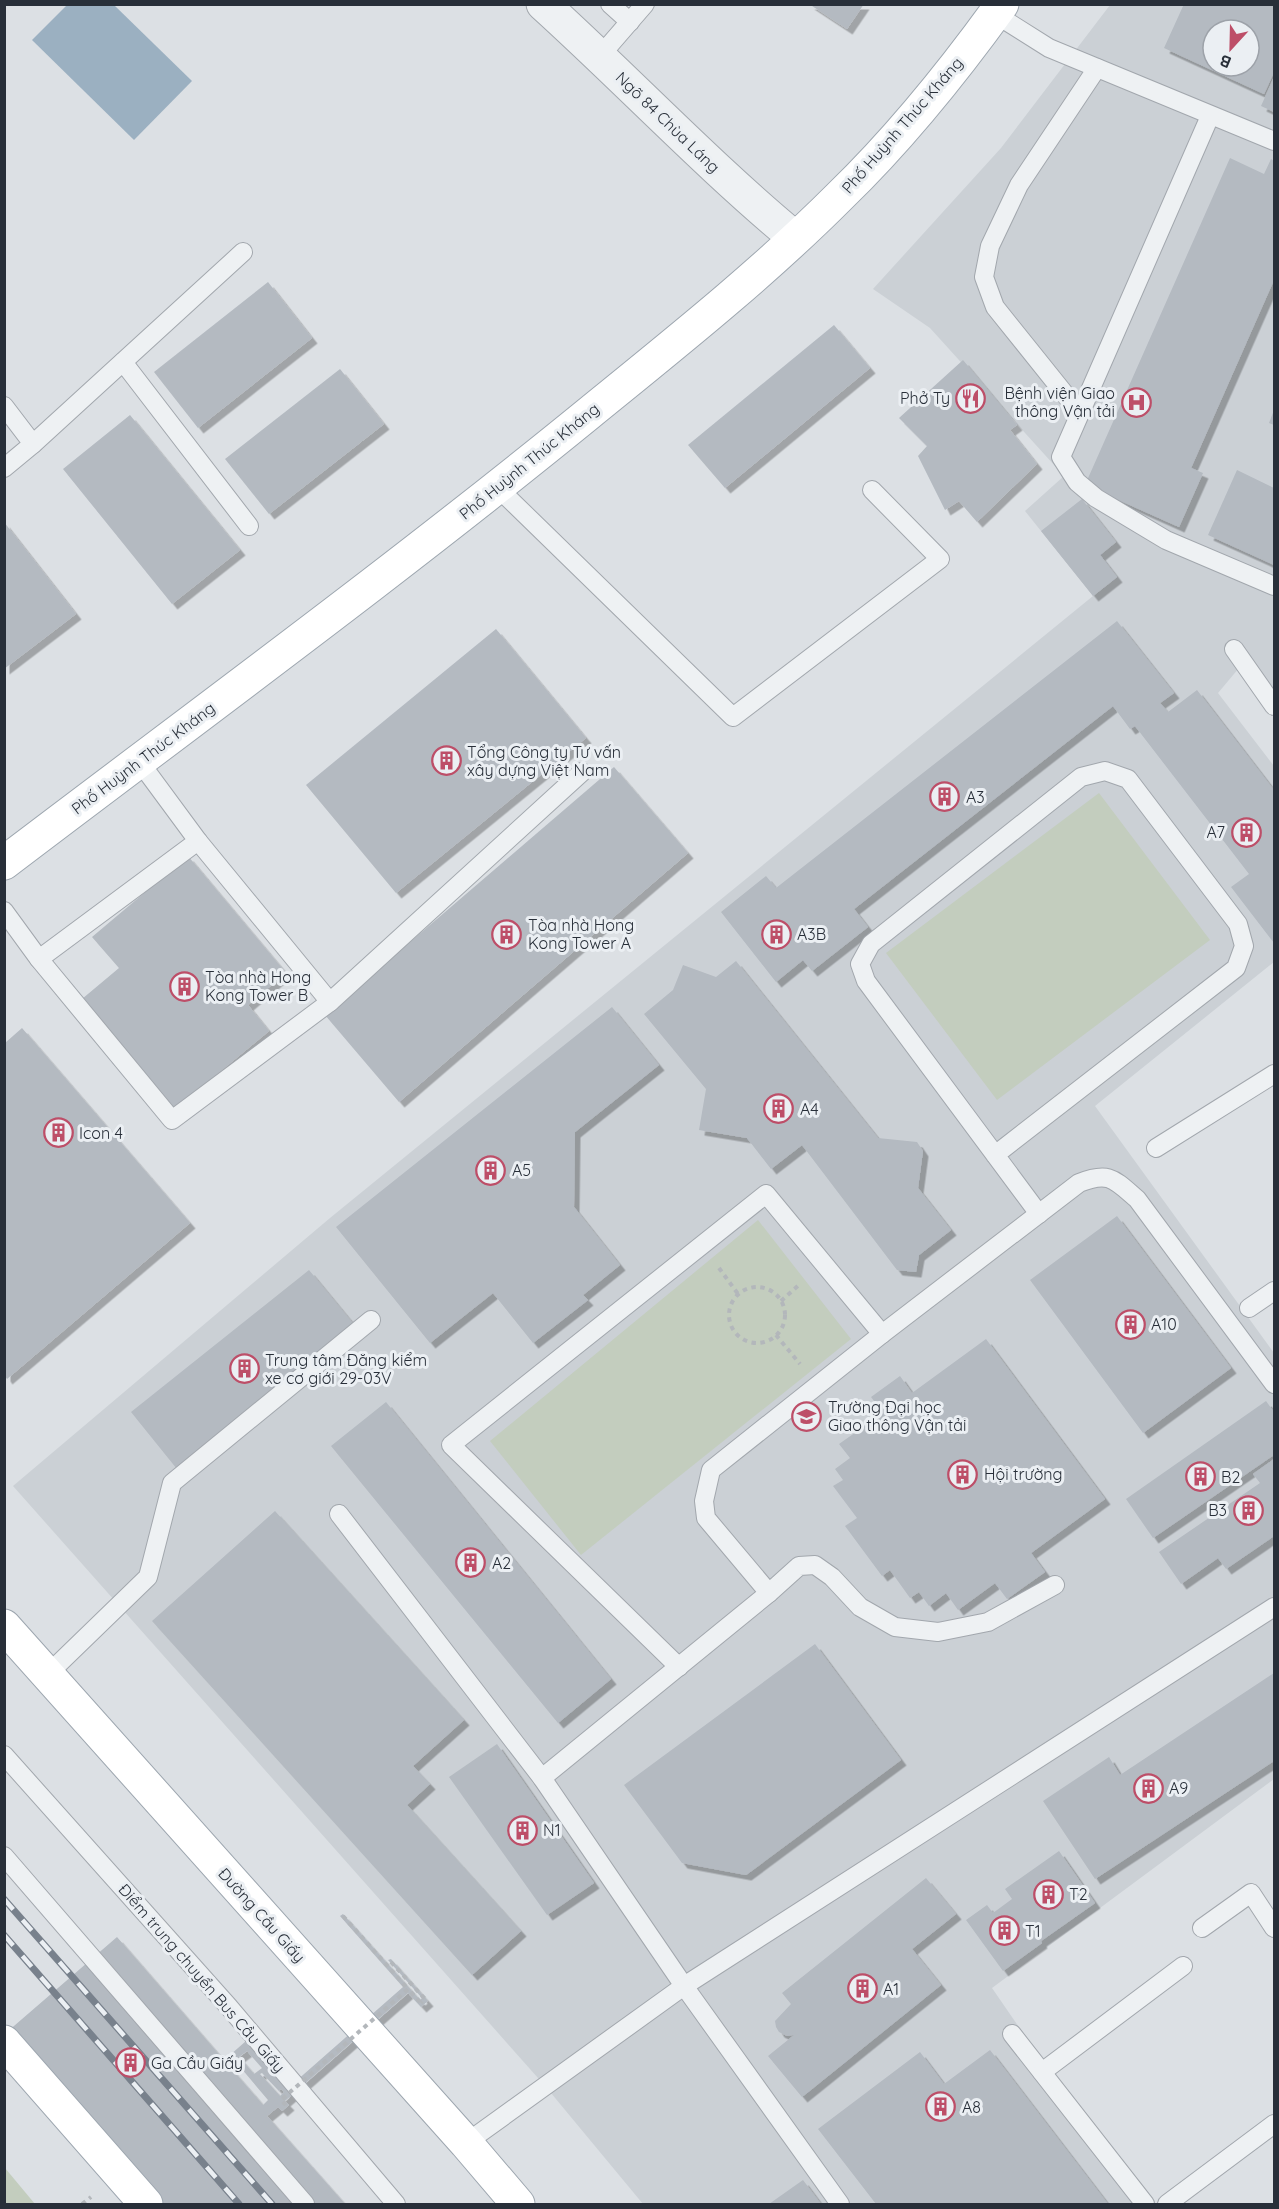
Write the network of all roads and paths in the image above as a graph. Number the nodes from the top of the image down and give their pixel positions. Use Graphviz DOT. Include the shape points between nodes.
graph roads {
  1 [pos="543,4"];
  2 [pos="610,4"];
  3 [pos="645,4"];
  4 [pos="998,9"];
  5 [pos="630,22"];
  6 [pos="600,56"];
  7 [pos="1097,68"];
  8 [pos="1210,116"];
  9 [pos="1275,141"];
  10 [pos="795,238"];
  11 [pos="243,252"];
  12 [pos="123,362"];
  13 [pos="4,406"];
  14 [pos="1080,413"];
  15 [pos="33,444"];
  16 [pos="4,468"];
  17 [pos="498,488"];
  18 [pos="872,490"];
  19 [pos="249,526"];
  20 [pos="1275,586"];
  21 [pos="1234,649"];
  22 [pos="1275,706"];
  23 [pos="139,761"];
  24 [pos="582,772"];
  25 [pos="198,841"];
  26 [pos="4,863"];
  27 [pos="4,911"];
  28 [pos="39,958"];
  29 [pos="330,1002"];
  30 [pos="1275,1074"];
  31 [pos="1156,1148"];
  32 [pos="996,1155"];
  33 [pos="1039,1214"];
  34 [pos="1275,1291"];
  35 [pos="1249,1308"];
  36 [pos="371,1320"];
  37 [pos="882,1334"];
  38 [pos="769,1340"];
  39 [pos="1275,1384"];
  40 [pos="339,1514"];
  41 [pos="1055,1585"];
  42 [pos="769,1593"];
  43 [pos="1275,1607"];
  44 [pos="4,1626"];
  45 [pos="679,1667"];
  46 [pos="48,1674"];
  47 [pos="4,1755"];
  48 [pos="542,1778"];
  49 [pos="4,1856"];
  50 [pos="342,1916"];
  51 [pos="1202,1928"];
  52 [pos="1275,1928"];
  53 [pos="391,1962"];
  54 [pos="1183,1966"];
  55 [pos="684,1986"];
  56 [pos="408,1989"];
  57 [pos="1012,2034"];
  58 [pos="4,2043"];
  59 [pos="1042,2072"];
  60 [pos="285,2105"];
  61 [pos="1275,2124"];
  62 [pos="466,2143"];
  63 [pos="146,2205"];
  64 [pos="305,2205"];
  65 [pos="396,2205"];
  66 [pos="518,2205"];
  67 [pos="840,2205"];
  68 [pos="1145,2205"];
  69 [pos="1167,2205"];
  1 -- 6 [label="street, Ngõ 84 Chùa Láng"];
  2 -- 5 [label="lane"];
  3 -- 5 [label="lane"];
  4 -- 7 [label="lane" via="1049,48"];
  4 -- 10 [label="main road, Phố Huỳnh Thúc Kháng" via="894,140"];
  5 -- 6 [label="lane"];
  6 -- 10 [label="street, Ngõ 84 Chùa Láng" via="748,199"];
  7 -- 8 [label="lane"];
  7 -- 14 [label="lane" via="1019,185 990,246 984,277 995,307"];
  8 -- 9 [label="lane"];
  8 -- 14 [label="lane"];
  10 -- 17 [label="main road, Phố Huỳnh Thúc Kháng" via="699,323"];
  11 -- 12 [label="lane"];
  12 -- 15 [label="lane"];
  12 -- 19 [label="lane"];
  13 -- 15 [label="lane"];
  14 -- 20 [label="lane" via="1061,457 1077,482 1096,498 1166,540"];
  15 -- 16 [label="lane"];
  17 -- 18 [label="lane" via="733,717 940,559"];
  17 -- 23 [label="main road, Phố Huỳnh Thúc Kháng"];
  21 -- 22 [label="lane"];
  23 -- 25 [label="lane"];
  23 -- 26 [label="main road, Phố Huỳnh Thúc Kháng"];
  24 -- 29 [label="lane"];
  25 -- 28 [label="lane"];
  25 -- 29 [label="lane"];
  27 -- 28 [label="lane"];
  28 -- 29 [label="lane" via="172,1120"];
  30 -- 31 [label="lane"];
  32 -- 32 [label="lane" via="866,981 860,964 870,944 1072,784 1081,777 1105,771 1128,779 1238,924 1244,946 1236,968"];
  32 -- 33 [label="lane"];
  33 -- 37 [label="lane"];
  33 -- 39 [label="lane" via="1079,1183 1097,1176 1115,1180 1142,1206"];
  34 -- 35 [label="lane"];
  36 -- 46 [label="lane" via="172,1483 148,1577"];
  37 -- 42 [label="lane" via="711,1470 704,1501 706,1518"];
  37 -- 45 [label="lane" via="766,1194 451,1445"];
  38 -- 38 [label="path" via="752,1342 731,1326 733,1300 745,1289 761,1287 776,1294 785,1309 785,1319"];
  40 -- 48 [label="lane"];
  41 -- 42 [label="lane" via="988,1622 938,1632 895,1627 860,1607 814,1565 800,1566"];
  42 -- 45 [label="lane"];
  43 -- 55 [label="lane"];
  44 -- 46 [label="main road, Đường Cầu Giấy"];
  45 -- 48 [label="lane"];
  46 -- 62 [label="main road, Đường Cầu Giấy"];
  47 -- 65 [label="lane, Điểm trung chuyển Bus Cầu Giấy" via="229,2007"];
  48 -- 55 [label="lane"];
  49 -- 64 [label="lane"];
  50 -- 56 [label="path"];
  51 -- 52 [label="lane" via="1251,1893"];
  53 -- 56 [label="path, bridge" via="425,2000 421,2003"];
  54 -- 59 [label="lane"];
  55 -- 62 [label="lane"];
  55 -- 67 [label="lane"];
  56 -- 60 [label="path, bridge" via="281,2100"];
  57 -- 59 [label="lane"];
  58 -- 63 [label="main road"];
  59 -- 68 [label="lane"];
  61 -- 69 [label="lane"];
  62 -- 66 [label="main road, Đường Cầu Giấy"];
}
